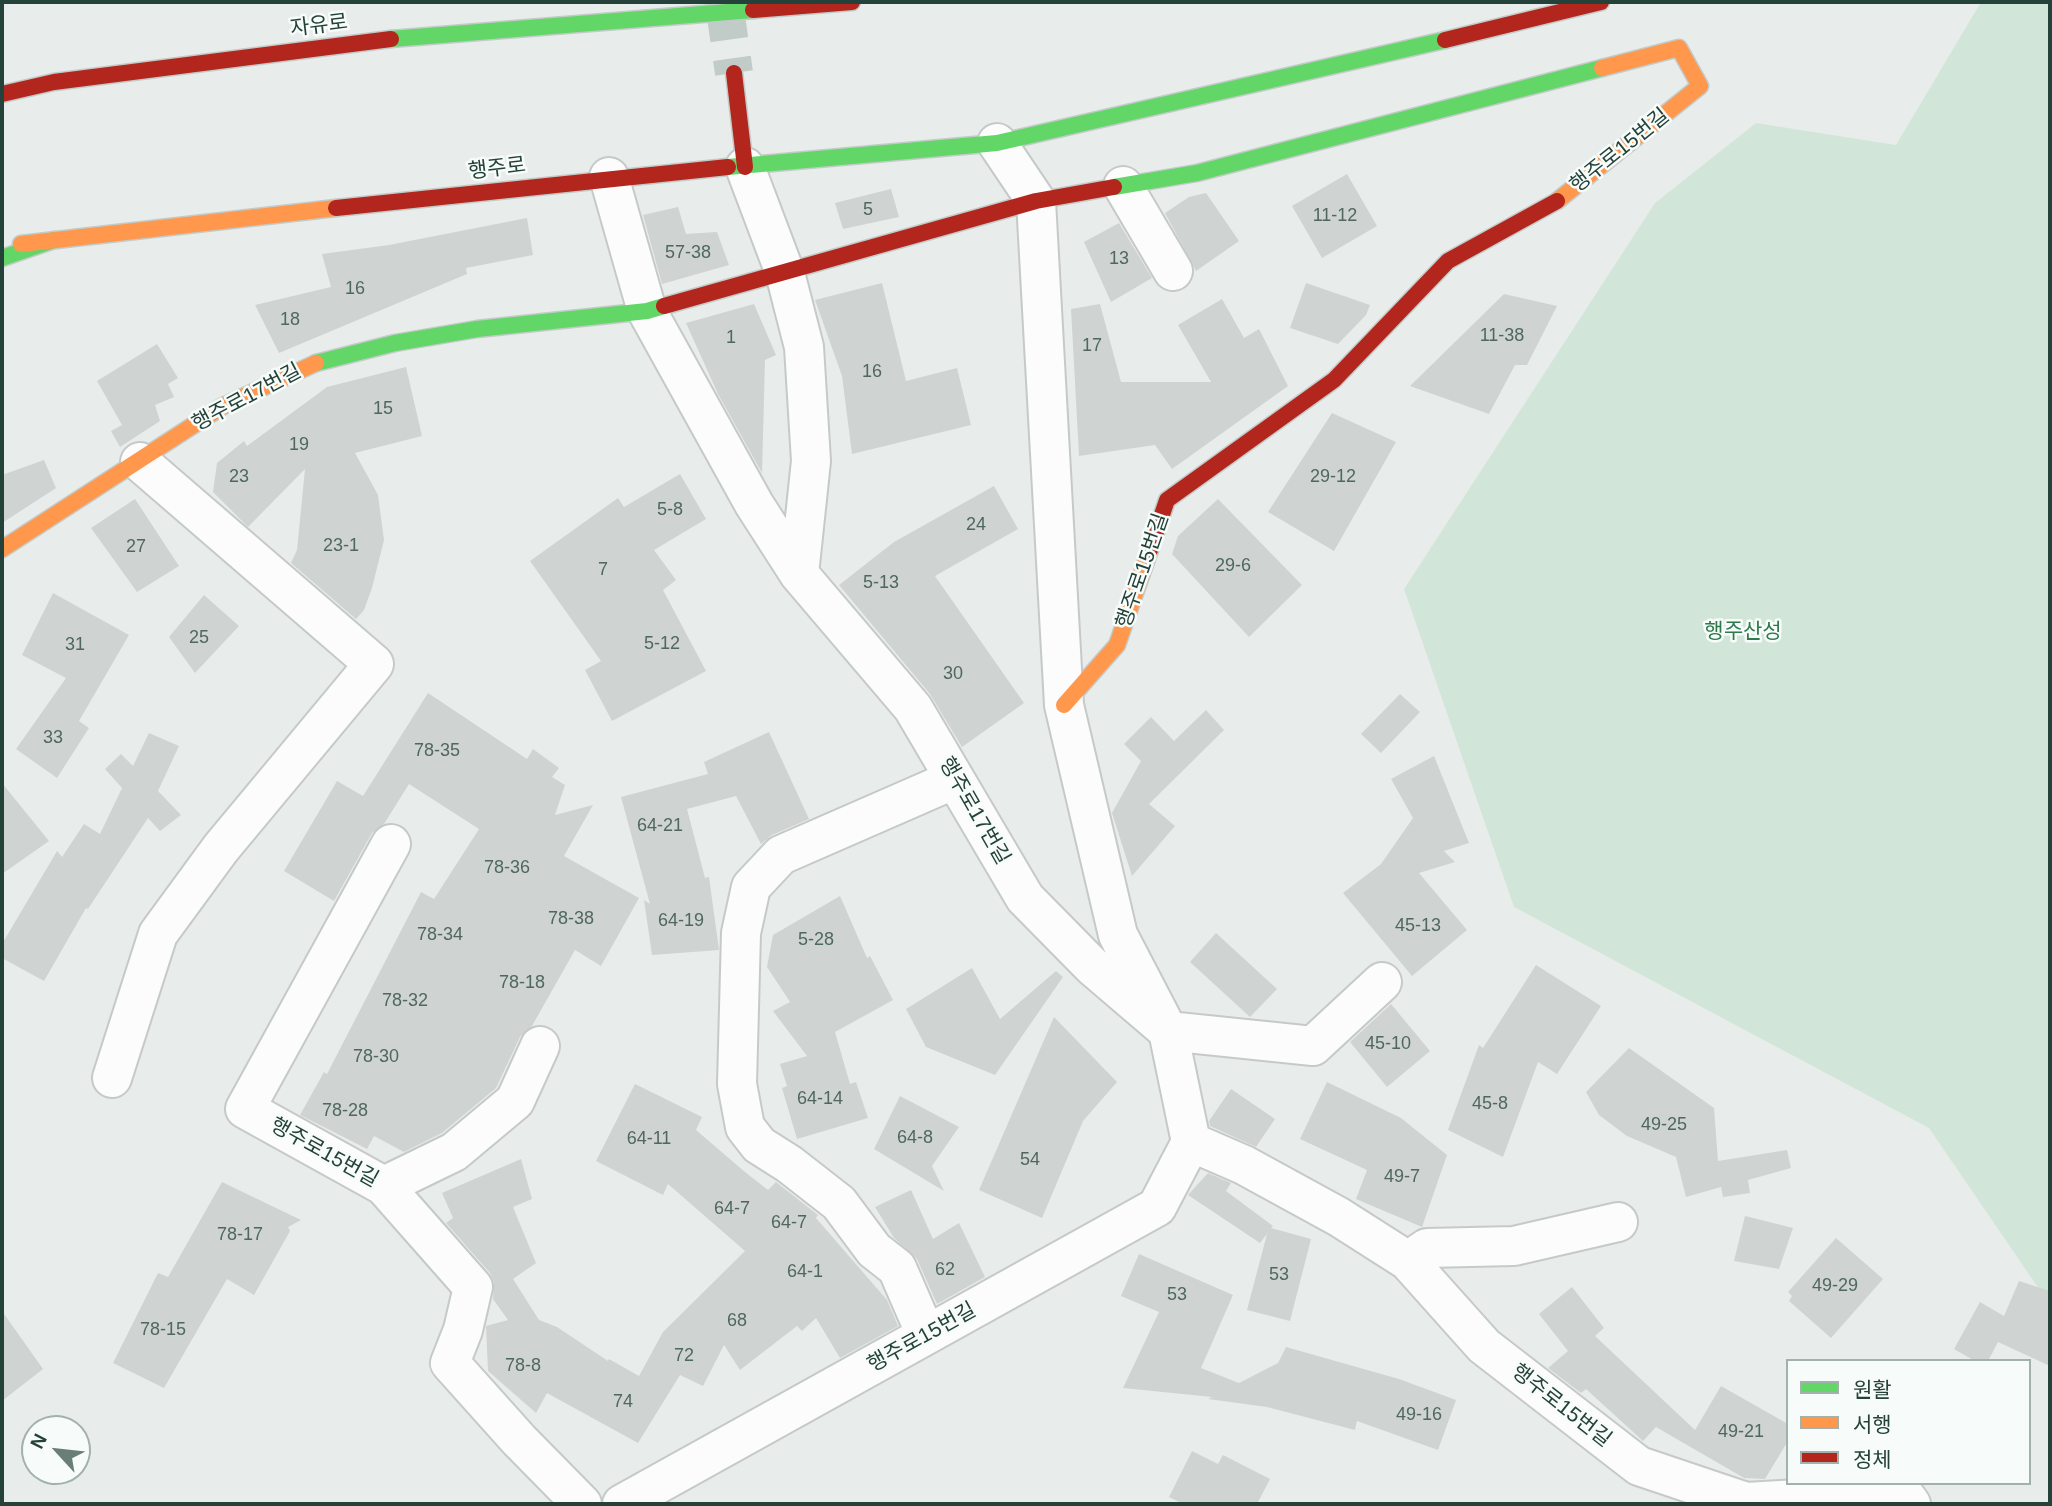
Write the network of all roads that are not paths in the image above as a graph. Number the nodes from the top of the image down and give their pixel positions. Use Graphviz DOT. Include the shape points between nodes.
graph roads {
  1 [pos="852,2"];
  2 [pos="1601,2"];
  3 [pos="734,73"];
  4 [pos="2,94"];
  5 [pos="997,143"];
  6 [pos="745,167"];
  7 [pos="609,177"];
  8 [pos="1123,186"];
  9 [pos="1036,201"];
  10 [pos="54,240"];
  11 [pos="2,246"];
  12 [pos="2,258"];
  13 [pos="1172,271"];
  14 [pos="785,273"];
  15 [pos="647,311"];
  16 [pos="140,461"];
  17 [pos="2,549"];
  18 [pos="799,574"];
  19 [pos="1065,705"];
  20 [pos="955,779"];
  21 [pos="391,844"];
  22 [pos="1382,982"];
  23 [pos="1168,1031"];
  24 [pos="540,1046"];
  25 [pos="112,1078"];
  26 [pos="1191,1142"];
  27 [pos="384,1186"];
  28 [pos="1619,1222"];
  29 [pos="1408,1261"];
  30 [pos="926,1335"];
  31 [pos="1909,1494"];
  32 [pos="1747,1503"];
  33 [pos="582,1504"];
  34 [pos="622,1504"];
  1 -- 4 [label="main road, 자유로" via="382,40 81,78"];
  2 -- 5 [label="main road, 행주로"];
  3 -- 6 [label="main road"];
  5 -- 6 [label="main road, 행주로"];
  5 -- 9 [label="street"];
  6 -- 7 [label="main road, 행주로"];
  6 -- 14 [label="street"];
  7 -- 10 [label="main road, 행주로"];
  7 -- 15 [label="street"];
  8 -- 9 [label="main road, 행주로15번길"];
  8 -- 13 [label="street"];
  8 -- 19 [label="main road, 행주로15번길" via="1328,141 1679,48 1700,86 1556,202 1448,261 1334,380 1167,500 1117,646"];
  9 -- 14 [label="main road, 행주로15번길"];
  9 -- 19 [label="street"];
  10 -- 11 [label="main road, 행주로"];
  10 -- 12 [label="main road"];
  14 -- 15 [label="main road, 행주로17번길"];
  14 -- 18 [label="street" via="804,347 811,461"];
  15 -- 16 [label="main road, 행주로17번길" via="477,329 395,343 305,366 223,406"];
  15 -- 18 [label="street, 행주로17번길" via="754,504"];
  16 -- 17 [label="main road, 행주로17번길"];
  16 -- 25 [label="street" via="374,664 221,848 158,934"];
  18 -- 20 [label="street, 행주로17번길" via="913,708"];
  19 -- 23 [label="street" via="1118,935"];
  20 -- 23 [label="street, 행주로17번길" via="1025,898 1092,966"];
  20 -- 30 [label="street" via="781,855 751,887 741,933 737,1084 745,1127 759,1145 839,1203 874,1250 897,1268"];
  21 -- 27 [label="street, 행주로15번길" via="245,1109"];
  22 -- 23 [label="street" via="1313,1046"];
  23 -- 26 [label="street"];
  24 -- 27 [label="street" via="516,1101 454,1153"];
  26 -- 29 [label="street, 행주로15번길" via="1244,1165"];
  26 -- 30 [label="street, 행주로15번길" via="1157,1207"];
  27 -- 33 [label="street, 행주로15번길" via="473,1287 450,1363"];
  28 -- 29 [label="street" via="1514,1247 1427,1248"];
  29 -- 32 [label="street, 행주로15번길" via="1485,1346 1639,1466"];
  30 -- 34 [label="street, 행주로15번길"];
  31 -- 32 [label="street, 행주로15번길"];
}
